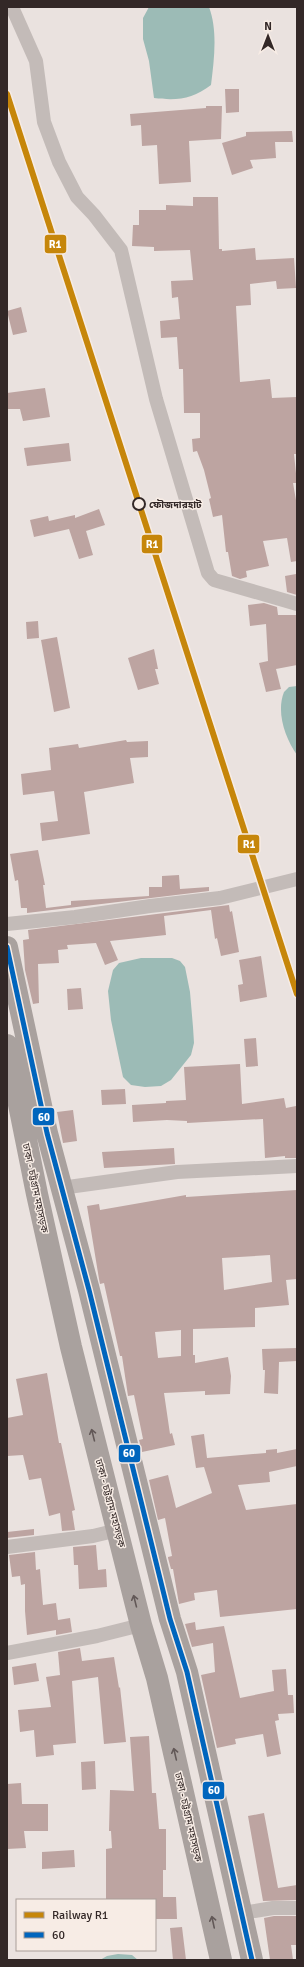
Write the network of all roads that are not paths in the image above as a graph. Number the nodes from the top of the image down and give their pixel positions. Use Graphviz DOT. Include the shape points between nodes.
graph roads {
  1 [pos="12,7"];
  2 [pos="297,604"];
  3 [pos="297,878"];
  4 [pos="7,924"];
  5 [pos="7,947"];
  6 [pos="7,1045"];
  7 [pos="297,1166"];
  8 [pos="61,1188"];
  9 [pos="118,1530"];
  10 [pos="7,1547"];
  11 [pos="141,1625"];
  12 [pos="7,1653"];
  13 [pos="297,1908"];
  14 [pos="242,1913"];
  15 [pos="221,1960"];
  16 [pos="252,1960"];
  1 -- 2 [label="street" via="36,61 44,122 59,162 77,197 121,250 156,398 208,573 214,580"];
  3 -- 4 [label="street" via="220,898"];
  5 -- 8 [label="highway" via="39,1099"];
  9 -- 6 [label="highway, ঢাকা - চট্টগ্রাম মহাসড়ক, one-way" via="69,1340"];
  7 -- 8 [label="street" via="177,1172"];
  8 -- 14 [label="highway" via="89,1290 170,1619 187,1672"];
  9 -- 10 [label="street" via="93,1536"];
  11 -- 9 [label="highway, ঢাকা - চট্টগ্রাম মহাসড়ক, one-way"];
  11 -- 12 [label="street"];
  15 -- 11 [label="highway, ঢাকা - চট্টগ্রাম মহাসড়ক, one-way" via="158,1678"];
  13 -- 14 [label="street" via="273,1908"];
  14 -- 16 [label="highway"];
}
